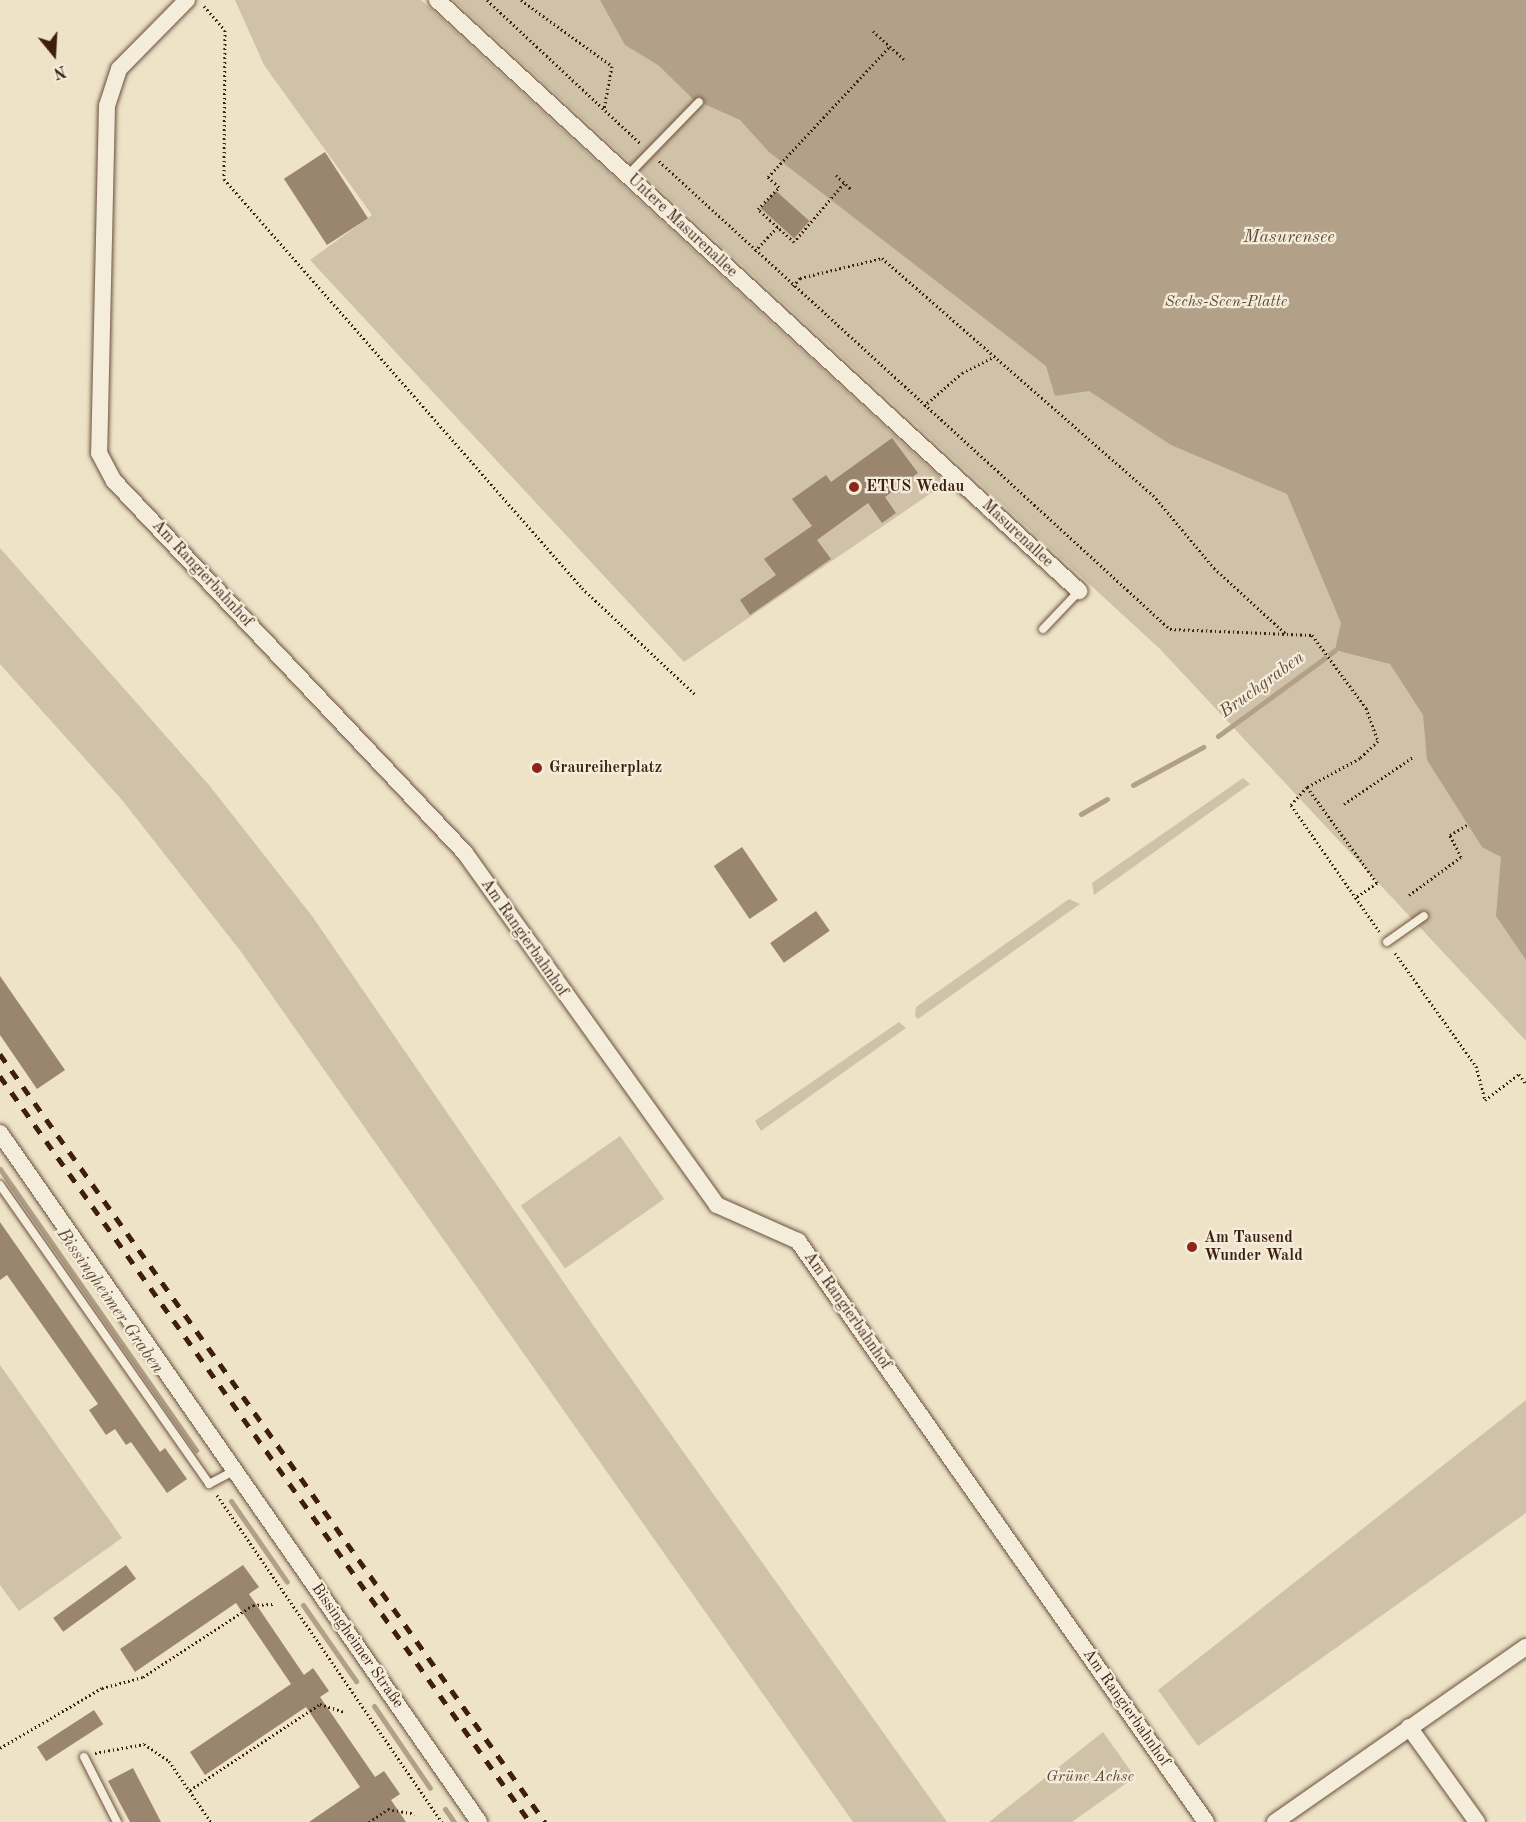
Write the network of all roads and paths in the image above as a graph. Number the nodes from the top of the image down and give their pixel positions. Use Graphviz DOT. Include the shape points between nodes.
graph roads {
  1 [pos="187,0"];
  2 [pos="199,0"];
  3 [pos="436,0"];
  4 [pos="487,0"];
  5 [pos="521,0"];
  6 [pos="873,31"];
  7 [pos="890,46"];
  8 [pos="906,61"];
  9 [pos="699,102"];
  10 [pos="604,109"];
  11 [pos="650,152"];
  12 [pos="836,175"];
  13 [pos="627,176"];
  14 [pos="844,183"];
  15 [pos="852,190"];
  16 [pos="778,226"];
  17 [pos="755,251"];
  18 [pos="793,286"];
  19 [pos="992,358"];
  20 [pos="924,406"];
  21 [pos="928,453"];
  22 [pos="1079,591"];
  23 [pos="1043,629"];
  24 [pos="1286,634"];
  25 [pos="696,695"];
  26 [pos="1413,757"];
  27 [pos="1307,787"];
  28 [pos="1344,804"];
  29 [pos="1291,805"];
  30 [pos="1468,824"];
  31 [pos="1409,895"];
  32 [pos="1356,897"];
  33 [pos="1424,916"];
  34 [pos="1387,942"];
  35 [pos="1526,1084"];
  36 [pos="1485,1100"];
  37 [pos="0,1133"];
  38 [pos="0,1185"];
  39 [pos="235,1470"];
  40 [pos="209,1484"];
  41 [pos="273,1604"];
  42 [pos="1526,1647"];
  43 [pos="344,1712"];
  44 [pos="1409,1728"];
  45 [pos="0,1748"];
  46 [pos="84,1757"];
  47 [pos="190,1790"];
  48 [pos="415,1814"];
  49 [pos="117,1822"];
  50 [pos="211,1822"];
  51 [pos="369,1822"];
  52 [pos="442,1822"];
  53 [pos="479,1822"];
  54 [pos="1206,1822"];
  55 [pos="1275,1822"];
  56 [pos="1477,1822"];
  1 -- 54 [label="street, Am Rangierbahnhof" via="119,69 107,106 99,453 114,481 465,853 717,1205 798,1241"];
  2 -- 25 [label="path" via="225,30 224,179 582,588"];
  3 -- 13 [label="street, Untere Masurenallee"];
  4 -- 10 [label="path"];
  5 -- 10 [label="path" via="612,66"];
  6 -- 7 [label="path"];
  7 -- 8 [label="path"];
  7 -- 16 [label="path" via="768,177 779,187 758,209"];
  9 -- 11 [label="lane"];
  10 -- 11 [label="path"];
  11 -- 13 [label="lane"];
  11 -- 17 [label="path"];
  12 -- 14 [label="path"];
  13 -- 21 [label="street, Untere Masurenallee"];
  14 -- 15 [label="path"];
  14 -- 16 [label="path" via="794,242"];
  16 -- 17 [label="path"];
  17 -- 18 [label="path"];
  18 -- 19 [label="path" via="800,278 882,258 985,345"];
  18 -- 20 [label="path"];
  19 -- 20 [label="path" via="962,373"];
  19 -- 24 [label="path" via="1153,495 1214,568"];
  20 -- 24 [label="path" via="1170,629"];
  21 -- 22 [label="street, Masurenallee"];
  22 -- 23 [label="lane"];
  24 -- 27 [label="path" via="1312,635 1366,708 1378,741 1360,758"];
  26 -- 28 [label="path"];
  27 -- 29 [label="path"];
  27 -- 32 [label="path" via="1377,884"];
  30 -- 31 [label="path" via="1450,835 1461,857"];
  33 -- 34 [label="lane"];
  35 -- 36 [label="path" via="1519,1074"];
  37 -- 39 [label="street, Bissingheimer Straße"];
  38 -- 40 [label="lane"];
  39 -- 40 [label="lane"];
  39 -- 53 [label="street, Bissingheimer Straße"];
  40 -- 52 [label="path"];
  41 -- 45 [label="path" via="253,1605 143,1677 102,1688"];
  42 -- 44 [label="street"];
  43 -- 47 [label="path" via="320,1704"];
  44 -- 55 [label="street"];
  44 -- 56 [label="street"];
  46 -- 47 [label="path" via="144,1744 169,1761"];
  46 -- 49 [label="lane"];
  47 -- 50 [label="path"];
  48 -- 51 [label="path" via="388,1809"];
}
